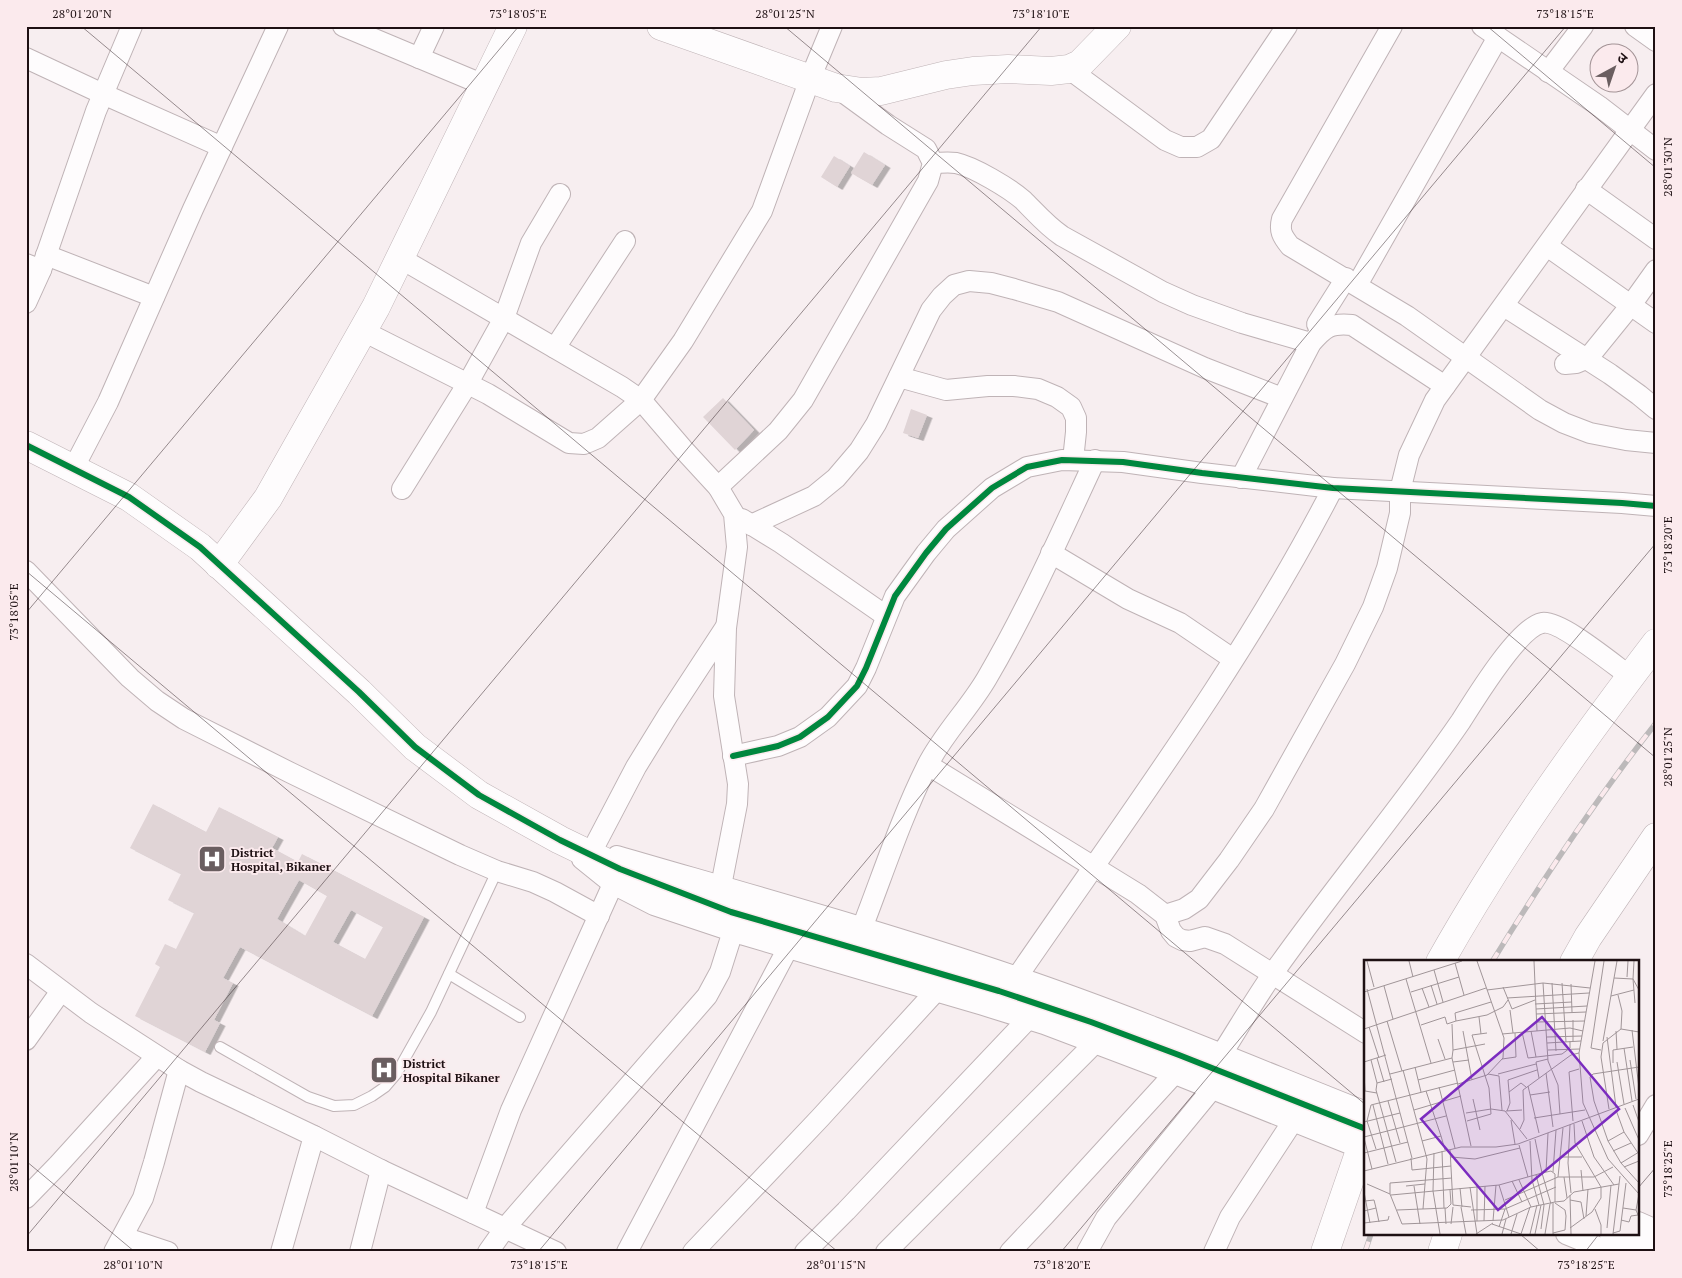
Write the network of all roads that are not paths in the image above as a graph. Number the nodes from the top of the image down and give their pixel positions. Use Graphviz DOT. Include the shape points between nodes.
graph roads {
  1 [pos="132,26"];
  2 [pos="278,26"];
  3 [pos="343,26"];
  4 [pos="434,26"];
  5 [pos="513,26"];
  6 [pos="832,26"];
  7 [pos="1117,26"];
  8 [pos="1287,26"];
  9 [pos="1392,26"];
  10 [pos="1583,26"];
  11 [pos="1636,26"];
  12 [pos="674,28"];
  13 [pos="1490,32"];
  14 [pos="1656,41"];
  15 [pos="26,58"];
  16 [pos="419,58"];
  17 [pos="1069,69"];
  18 [pos="1548,72"];
  19 [pos="810,79"];
  20 [pos="484,85"];
  21 [pos="836,88"];
  22 [pos="103,94"];
  23 [pos="1656,94"];
  24 [pos="1630,130"];
  25 [pos="222,147"];
  26 [pos="1656,150"];
  27 [pos="933,163"];
  28 [pos="1586,189"];
  29 [pos="560,194"];
  30 [pos="1656,239"];
  31 [pos="625,241"];
  32 [pos="1547,246"];
  33 [pos="400,258"];
  34 [pos="38,263"];
  35 [pos="1656,270"];
  36 [pos="1351,282"];
  37 [pos="154,297"];
  38 [pos="26,303"];
  39 [pos="1631,305"];
  40 [pos="1504,306"];
  41 [pos="504,318"];
  42 [pos="1656,323"];
  43 [pos="362,331"];
  44 [pos="1314,334"];
  45 [pos="555,348"];
  46 [pos="1466,358"];
  47 [pos="1586,359"];
  48 [pos="1565,364"];
  49 [pos="899,377"];
  50 [pos="468,383"];
  51 [pos="1445,386"];
  52 [pos="1282,398"];
  53 [pos="641,400"];
  54 [pos="1656,409"];
  55 [pos="1656,442"];
  56 [pos="27,447"];
  57 [pos="1073,460"];
  58 [pos="1095,460"];
  59 [pos="73,469"];
  60 [pos="1241,478"];
  61 [pos="718,486"];
  62 [pos="1333,488"];
  63 [pos="402,489"];
  64 [pos="1400,491"];
  65 [pos="1656,506"];
  66 [pos="734,514"];
  67 [pos="751,525"];
  68 [pos="1051,553"];
  69 [pos="219,565"];
  70 [pos="26,571"];
  71 [pos="886,616"];
  72 [pos="726,628"];
  73 [pos="1656,644"];
  74 [pos="1233,660"];
  75 [pos="1631,677"];
  76 [pos="733,756"];
  77 [pos="928,765"];
  78 [pos="1656,837"];
  79 [pos="560,840"];
  80 [pos="593,849"];
  81 [pos="1094,868"];
  82 [pos="497,871"];
  83 [pos="613,884"];
  84 [pos="721,886"];
  85 [pos="1166,915"];
  86 [pos="598,916"];
  87 [pos="732,922"];
  88 [pos="862,928"];
  89 [pos="788,948"];
  90 [pos="1441,960"];
  91 [pos="1575,960"];
  92 [pos="26,964"];
  93 [pos="1273,973"];
  94 [pos="449,974"];
  95 [pos="1018,977"];
  96 [pos="61,991"];
  97 [pos="936,991"];
  98 [pos="520,1017"];
  99 [pos="1028,1019"];
  100 [pos="1364,1032"];
  101 [pos="26,1040"];
  102 [pos="1095,1043"];
  103 [pos="220,1047"];
  104 [pos="1222,1055"];
  105 [pos="157,1056"];
  106 [pos="179,1070"];
  107 [pos="1174,1074"];
  108 [pos="1212,1089"];
  109 [pos="1656,1105"];
  110 [pos="1364,1111"];
  111 [pos="1293,1121"];
  112 [pos="1640,1132"];
  113 [pos="314,1136"];
  114 [pos="1364,1137"];
  115 [pos="381,1170"];
  116 [pos="26,1198"];
  117 [pos="473,1213"];
  118 [pos="1640,1223"];
  119 [pos="505,1228"];
  120 [pos="1656,1230"];
  121 [pos="1447,1236"];
  122 [pos="1571,1236"];
  123 [pos="1619,1236"];
  124 [pos="119,1245"];
  125 [pos="552,1251"];
  126 [pos="168,1252"];
  127 [pos="281,1252"];
  128 [pos="360,1252"];
  129 [pos="488,1252"];
  130 [pos="627,1252"];
  131 [pos="692,1252"];
  132 [pos="804,1252"];
  133 [pos="886,1252"];
  134 [pos="1010,1252"];
  135 [pos="1087,1252"];
  136 [pos="1214,1252"];
  137 [pos="1325,1252"];
  138 [pos="1442,1252"];
  139 [pos="1610,1252"];
  140 [pos="1656,1252"];
  1 -- 22 [label="street"];
  2 -- 25 [label="street"];
  3 -- 16 [label="street"];
  4 -- 16 [label="street"];
  5 -- 20 [label="street"];
  6 -- 19 [label="street"];
  7 -- 17 [label="street" via="1080,64"];
  8 -- 17 [label="street" via="1211,139 1197,148 1181,147 1164,140"];
  9 -- 36 [label="street" via="1291,202 1280,228 1282,237 1290,246"];
  10 -- 18 [label="street"];
  11 -- 14 [label="street"];
  12 -- 19 [label="street"];
  13 -- 18 [label="street"];
  13 -- 36 [label="street"];
  15 -- 22 [label="street"];
  16 -- 20 [label="street"];
  17 -- 21 [label="street" via="973,70 881,91"];
  18 -- 24 [label="street"];
  19 -- 21 [label="street"];
  19 -- 53 [label="street" via="762,211 683,341"];
  20 -- 33 [label="street"];
  21 -- 27 [label="street" via="926,148"];
  22 -- 25 [label="street"];
  22 -- 34 [label="street"];
  23 -- 24 [label="street"];
  24 -- 26 [label="street"];
  24 -- 28 [label="street"];
  25 -- 37 [label="street"];
  27 -- 44 [label="street" via="963,166 1005,187 1050,228 1162,292 1242,323"];
  27 -- 61 [label="street" via="920,198 803,400 778,431"];
  28 -- 30 [label="street"];
  28 -- 32 [label="street"];
  29 -- 41 [label="street" via="531,243"];
  31 -- 45 [label="street"];
  32 -- 39 [label="street"];
  32 -- 40 [label="street"];
  33 -- 41 [label="street"];
  33 -- 43 [label="street"];
  34 -- 37 [label="street"];
  34 -- 38 [label="street"];
  35 -- 39 [label="street"];
  36 -- 44 [label="street"];
  36 -- 46 [label="street" via="1407,316"];
  37 -- 59 [label="street" via="108,402"];
  39 -- 42 [label="street"];
  39 -- 47 [label="street"];
  40 -- 46 [label="street"];
  40 -- 47 [label="street"];
  41 -- 45 [label="street"];
  41 -- 50 [label="street"];
  43 -- 50 [label="street"];
  43 -- 69 [label="street" via="268,498"];
  44 -- 51 [label="street" via="1337,323 1352,325"];
  44 -- 52 [label="street"];
  45 -- 53 [label="street"];
  46 -- 51 [label="street"];
  46 -- 55 [label="street" via="1564,423 1590,433"];
  47 -- 48 [label="street"];
  47 -- 54 [label="street"];
  49 -- 52 [label="street" via="931,310 954,286 969,281 999,285 1058,302"];
  49 -- 57 [label="street" via="946,390 1014,386 1038,389 1057,397 1071,407 1076,418"];
  49 -- 67 [label="street" via="876,424 836,478 814,496"];
  50 -- 53 [label="street" via="569,443 584,444 598,438"];
  50 -- 63 [label="street"];
  51 -- 64 [label="street" via="1409,455"];
  52 -- 60 [label="street"];
  53 -- 61 [label="street"];
  56 -- 59 [label="street"];
  57 -- 58 [label="street"];
  57 -- 71 [label="street" via="1027,467 992,488 946,529 926,553 895,596"];
  58 -- 60 [label="street"];
  58 -- 68 [label="street"];
  59 -- 69 [label="street" via="129,497 200,547"];
  60 -- 62 [label="street"];
  61 -- 66 [label="street"];
  62 -- 64 [label="street"];
  62 -- 74 [label="street" via="1310,534"];
  64 -- 65 [label="street"];
  64 -- 85 [label="street" via="1400,513 1387,568 1373,607 1340,672 1264,809 1230,860 1199,899"];
  66 -- 67 [label="street"];
  66 -- 72 [label="street" via="737,547"];
  67 -- 71 [label="street"];
  68 -- 74 [label="street" via="1128,598 1180,623"];
  68 -- 77 [label="street" via="987,679"];
  69 -- 79 [label="street" via="415,747 479,795"];
  70 -- 82 [label="street" via="130,678 177,714 291,773"];
  71 -- 76 [label="street" via="857,686 828,717 778,746"];
  72 -- 76 [label="street" via="724,696"];
  72 -- 80 [label="street" via="636,767"];
  73 -- 75 [label="street"];
  74 -- 81 [label="street" via="1190,729"];
  75 -- 90 [label="street" via="1565,764 1471,906"];
  75 -- 93 [label="street" via="1551,623 1541,623 1530,629 1516,642 1438,755"];
  76 -- 84 [label="street" via="738,784 737,804"];
  77 -- 81 [label="street"];
  77 -- 88 [label="street"];
  78 -- 91 [label="street"];
  79 -- 80 [label="street"];
  79 -- 83 [label="street"];
  79 -- 87 [label="street"];
  80 -- 84 [label="street"];
  81 -- 85 [label="street"];
  81 -- 95 [label="street"];
  82 -- 86 [label="street" via="533,882"];
  82 -- 94 [label="lane"];
  83 -- 86 [label="street"];
  83 -- 87 [label="street" via="654,905"];
  84 -- 88 [label="street"];
  85 -- 93 [label="street" via="1176,937 1190,941 1212,938"];
  86 -- 117 [label="street" via="511,1110"];
  87 -- 89 [label="street"];
  87 -- 114 [label="street" via="1018,997 1179,1055"];
  87 -- 119 [label="street" via="720,972 708,996"];
  88 -- 95 [label="street"];
  89 -- 97 [label="street"];
  89 -- 130 [label="street"];
  92 -- 96 [label="street"];
  93 -- 100 [label="street"];
  93 -- 104 [label="street"];
  94 -- 98 [label="lane"];
  94 -- 103 [label="lane" via="397,1073 385,1087 354,1105 334,1106 308,1097"];
  95 -- 104 [label="street"];
  96 -- 101 [label="street"];
  96 -- 105 [label="street"];
  97 -- 99 [label="street"];
  97 -- 131 [label="street"];
  99 -- 102 [label="street"];
  99 -- 132 [label="street"];
  102 -- 107 [label="street"];
  102 -- 133 [label="street"];
  104 -- 110 [label="street"];
  105 -- 106 [label="street"];
  105 -- 116 [label="street"];
  106 -- 113 [label="street"];
  106 -- 124 [label="street" via="143,1198"];
  107 -- 108 [label="street"];
  107 -- 134 [label="street"];
  108 -- 111 [label="street"];
  108 -- 135 [label="street" via="1106,1218"];
  109 -- 112 [label="street"];
  111 -- 114 [label="street"];
  111 -- 136 [label="street" via="1230,1217"];
  113 -- 115 [label="street"];
  113 -- 127 [label="street"];
  114 -- 137 [label="street"];
  115 -- 117 [label="street"];
  115 -- 128 [label="street"];
  117 -- 119 [label="street"];
  118 -- 120 [label="street"];
  119 -- 125 [label="street"];
  119 -- 129 [label="street"];
  121 -- 138 [label="street"];
  122 -- 139 [label="street"];
  123 -- 140 [label="street"];
  124 -- 126 [label="street"];
}
